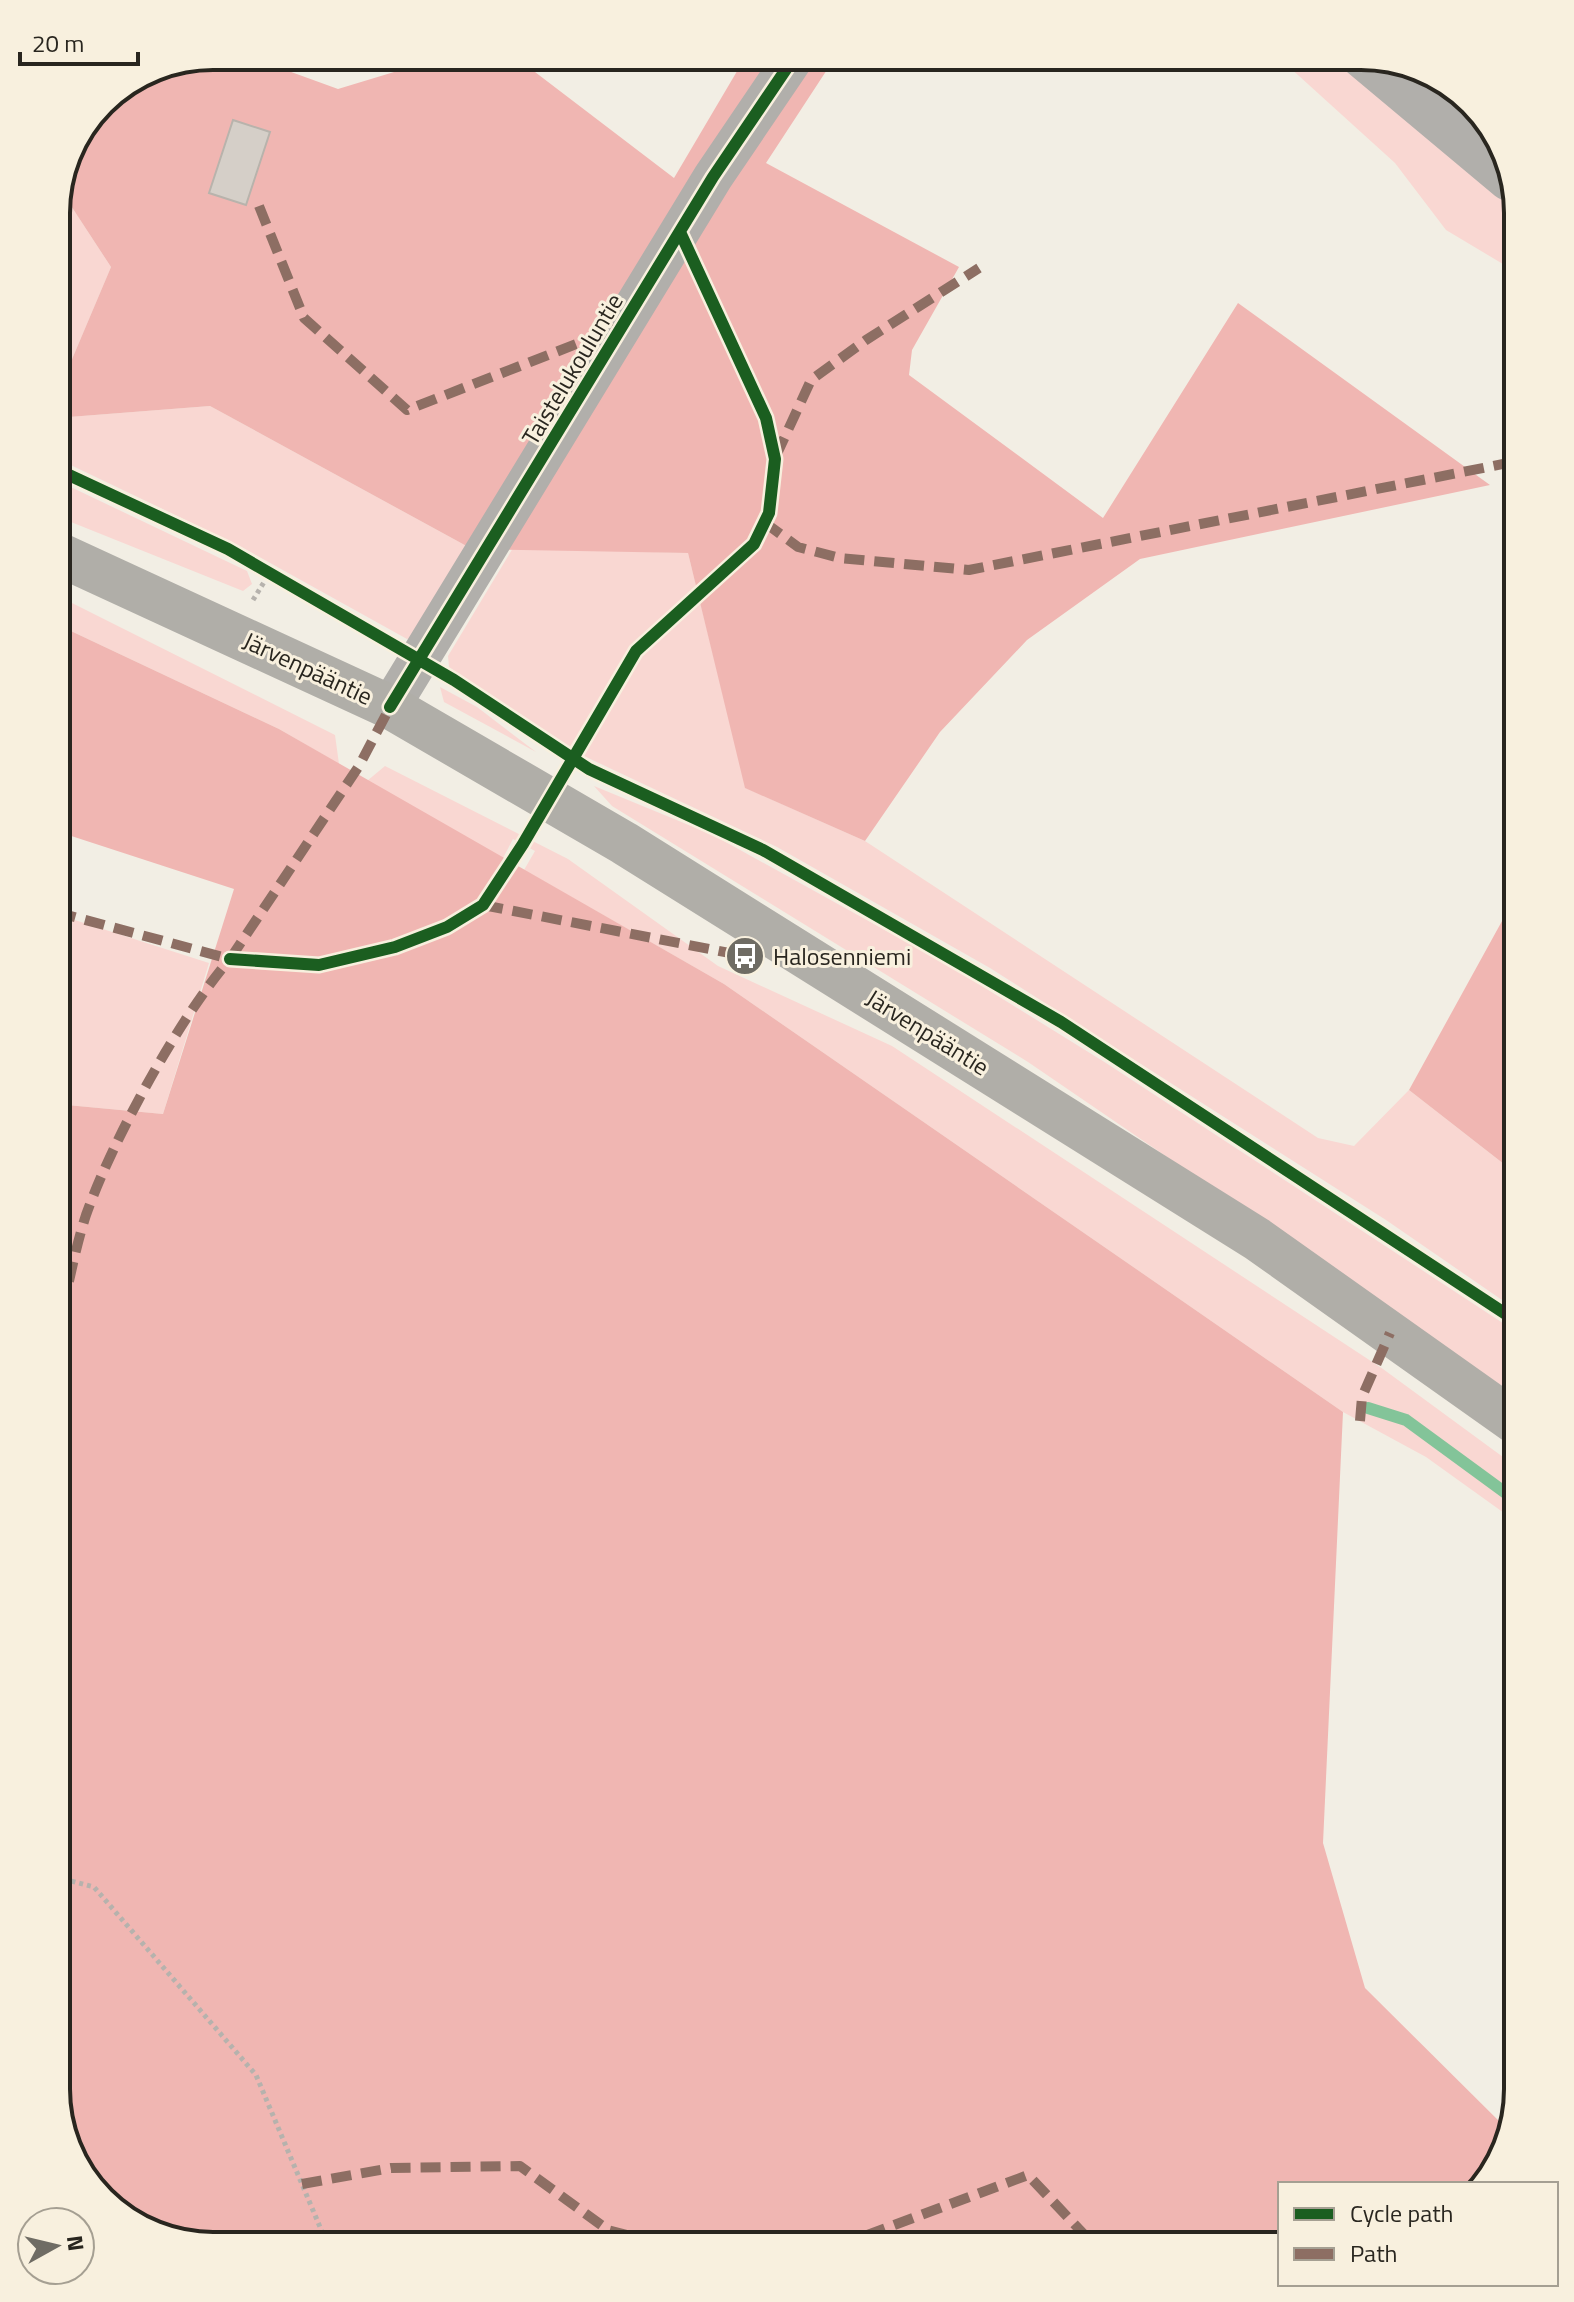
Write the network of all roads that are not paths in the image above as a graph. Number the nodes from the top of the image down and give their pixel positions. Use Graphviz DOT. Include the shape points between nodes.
graph roads {
  1 [pos="786,70"];
  2 [pos="1381,72"];
  3 [pos="1496,168"];
  4 [pos="70,559"];
  5 [pos="390,707"];
  6 [pos="1504,1414"];
  1 -- 5 [label="street, Taistelukouluntie" via="713,177"];
  2 -- 3 [label="street"];
  4 -- 5 [label="main road, Järvenpääntie"];
  5 -- 6 [label="main road, Järvenpääntie" via="783,941 1257,1239"];
}
